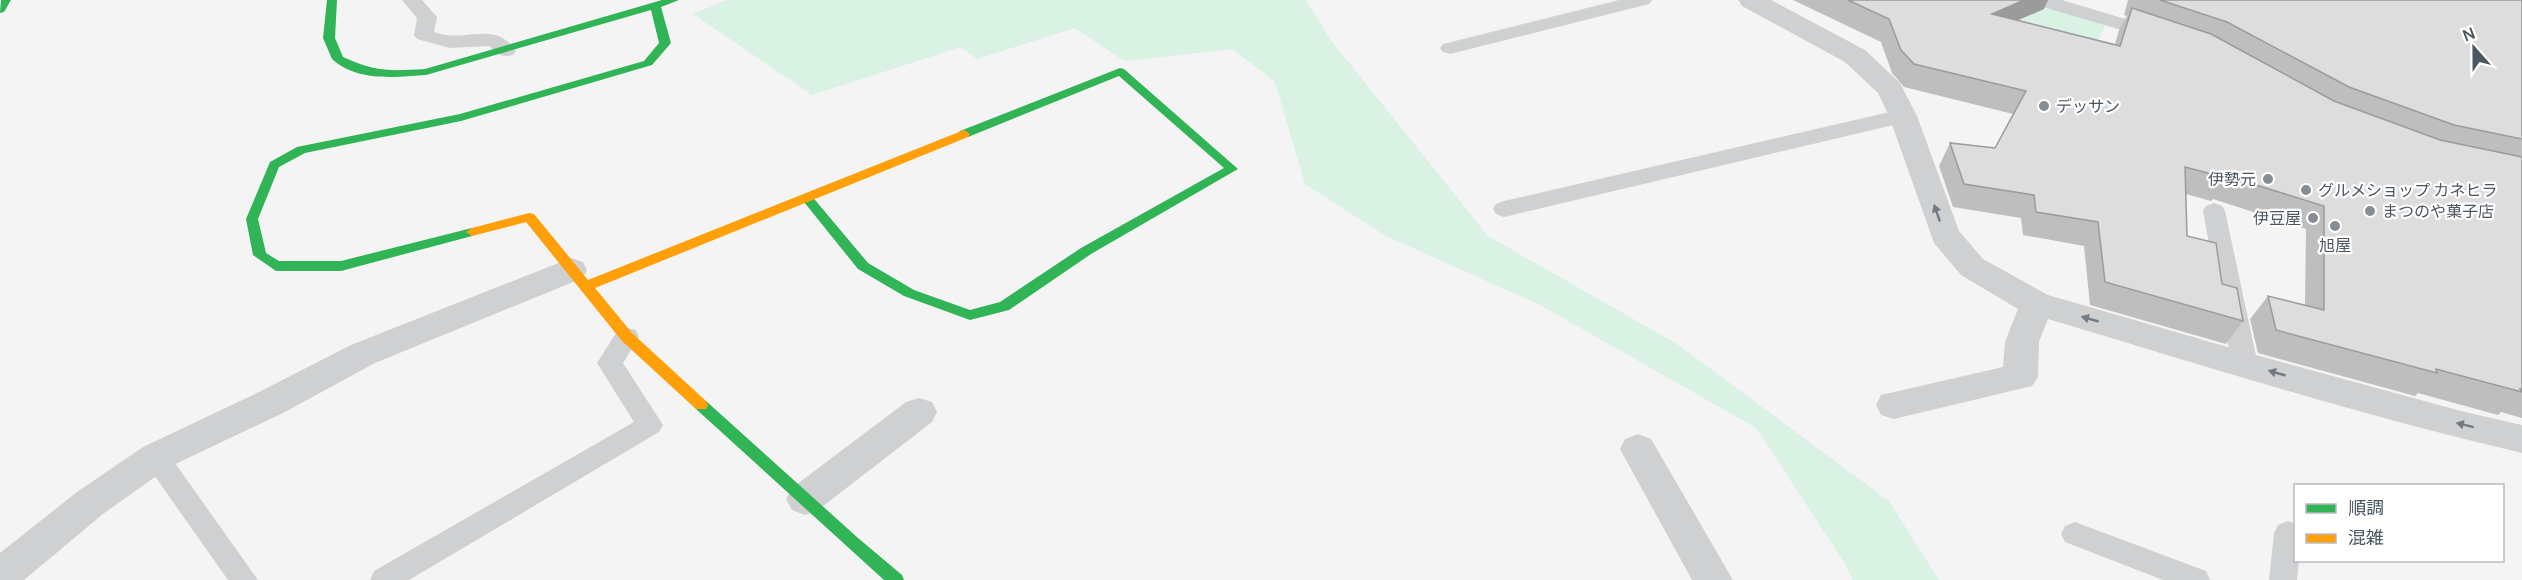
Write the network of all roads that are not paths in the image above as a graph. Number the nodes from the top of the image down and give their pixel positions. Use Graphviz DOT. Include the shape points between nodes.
graph roads {
  1 [pos="6,0"];
  2 [pos="332,0"];
  3 [pos="412,0"];
  4 [pos="674,0"];
  5 [pos="1642,0"];
  6 [pos="1751,0"];
  7 [pos="2040,0"];
  8 [pos="656,7"];
  9 [pos="0,10"];
  10 [pos="2173,40"];
  11 [pos="1450,48"];
  12 [pos="506,51"];
  13 [pos="1903,116"];
  14 [pos="806,197"];
  15 [pos="1504,209"];
  16 [pos="2214,211"];
  17 [pos="578,278"];
  18 [pos="2037,304"];
  19 [pos="627,337"];
  20 [pos="2245,364"];
  21 [pos="1894,405"];
  22 [pos="919,411"];
  23 [pos="2522,439"];
  24 [pos="1638,449"];
  25 [pos="156,458"];
  26 [pos="805,499"];
  27 [pos="2288,533"];
  28 [pos="2075,534"];
  29 [pos="0,576"];
  30 [pos="244,580"];
  31 [pos="384,580"];
  32 [pos="896,580"];
  33 [pos="1713,580"];
  34 [pos="2196,580"];
  35 [pos="2283,580"];
  1 -- 9 [label="street"];
  2 -- 12 [label="street" via="329,38 338,59 366,72 426,72"];
  3 -- 12 [label="lane" via="427,17 424,35 462,44 493,39"];
  4 -- 8 [label="street"];
  5 -- 11 [label="lane"];
  6 -- 13 [label="street" via="1855,56 1890,89"];
  7 -- 10 [label="lane"];
  8 -- 12 [label="street"];
  8 -- 17 [label="street" via="665,43 648,63 461,117 301,150 274,165 252,219 260,255 276,266 341,266 530,217"];
  13 -- 15 [label="lane"];
  18 -- 13 [label="street, one-way" via="1972,267 1945,235"];
  14 -- 14 [label="street" via="1120,71 1232,169 1086,251 1004,306 970,315 909,293 863,266"];
  14 -- 17 [label="street"];
  16 -- 20 [label="lane"];
  17 -- 19 [label="street"];
  17 -- 25 [label="street" via="363,354"];
  20 -- 18 [label="street, one-way"];
  18 -- 21 [label="street" via="2022,342 2020,378"];
  19 -- 26 [label="street"];
  19 -- 31 [label="lane" via="610,363 650,425"];
  23 -- 20 [label="street, one-way"];
  22 -- 26 [label="street"];
  24 -- 33 [label="street"];
  25 -- 29 [label="street" via="90,503"];
  25 -- 30 [label="lane"];
  26 -- 32 [label="street"];
  27 -- 35 [label="lane"];
  28 -- 34 [label="lane"];
}
